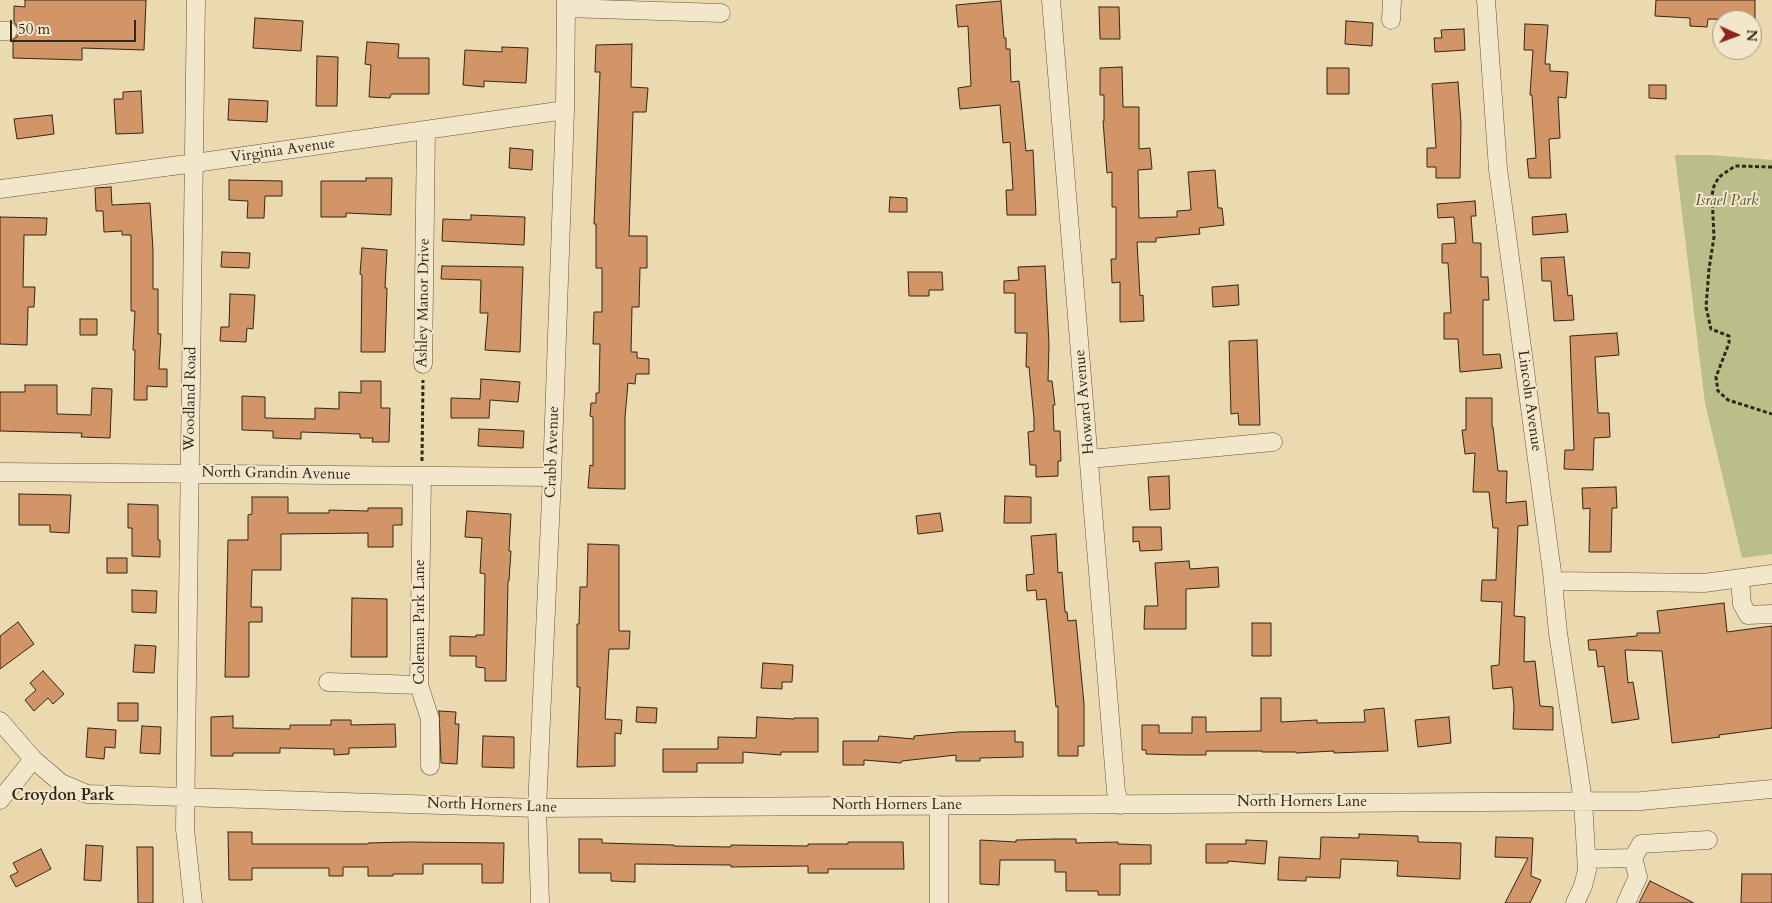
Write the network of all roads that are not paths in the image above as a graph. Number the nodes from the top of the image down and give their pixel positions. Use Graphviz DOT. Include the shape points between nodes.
graph roads {
  1 [pos="196,0"];
  2 [pos="1051,0"];
  3 [pos="1392,0"];
  4 [pos="1486,0"];
  5 [pos="566,4"];
  6 [pos="721,13"];
  7 [pos="1391,20"];
  8 [pos="565,110"];
  9 [pos="426,130"];
  10 [pos="195,163"];
  11 [pos="0,189"];
  12 [pos="423,364"];
  13 [pos="1273,442"];
  14 [pos="1090,459"];
  15 [pos="0,472"];
  16 [pos="190,473"];
  17 [pos="422,476"];
  18 [pos="552,477"];
  19 [pos="1772,574"];
  20 [pos="1740,580"];
  21 [pos="1553,581"];
  22 [pos="1772,614"];
  23 [pos="328,682"];
  24 [pos="419,685"];
  25 [pos="0,721"];
  26 [pos="33,759"];
  27 [pos="430,766"];
  28 [pos="1772,789"];
  29 [pos="186,797"];
  30 [pos="0,800"];
  31 [pos="1583,801"];
  32 [pos="939,805"];
  33 [pos="1120,805"];
  34 [pos="537,808"];
  35 [pos="1708,840"];
  36 [pos="1633,858"];
  37 [pos="1587,859"];
  38 [pos="193,903"];
  39 [pos="540,903"];
  40 [pos="939,903"];
  41 [pos="1576,903"];
  42 [pos="1626,903"];
  1 -- 10 [label="street, Woodland Road"];
  2 -- 14 [label="street, Howard Avenue"];
  3 -- 7 [label="street"];
  4 -- 21 [label="street, Lincoln Avenue" via="1498,169"];
  5 -- 6 [label="street"];
  5 -- 8 [label="street, Crabb Avenue"];
  8 -- 9 [label="street, Virginia Avenue"];
  8 -- 18 [label="street, Crabb Avenue"];
  9 -- 10 [label="street, Virginia Avenue"];
  9 -- 12 [label="street, Ashley Manor Drive"];
  10 -- 11 [label="street, Virginia Avenue"];
  10 -- 16 [label="street, Woodland Road"];
  13 -- 14 [label="street"];
  14 -- 33 [label="street, Howard Avenue" via="1116,791"];
  15 -- 16 [label="street, North Grandin Avenue"];
  16 -- 17 [label="street, North Grandin Avenue"];
  16 -- 29 [label="street, Woodland Road"];
  17 -- 18 [label="street, North Grandin Avenue"];
  17 -- 24 [label="street, Coleman Park Lane"];
  18 -- 34 [label="street, Crabb Avenue"];
  19 -- 20 [label="street"];
  20 -- 21 [label="street" via="1704,583"];
  20 -- 22 [label="street" via="1742,604 1748,615"];
  21 -- 31 [label="street, Lincoln Avenue"];
  23 -- 24 [label="street"];
  24 -- 27 [label="street, Coleman Park Lane" via="430,719"];
  25 -- 26 [label="street, North Horners Lane"];
  26 -- 29 [label="street, North Horners Lane" via="61,783 87,794"];
  26 -- 30 [label="street"];
  28 -- 31 [label="street, North Horners Lane" via="1641,801"];
  29 -- 34 [label="street, North Horners Lane"];
  29 -- 38 [label="street, Woodland Road" via="185,829"];
  31 -- 33 [label="street, North Horners Lane"];
  31 -- 37 [label="street, Lincoln Avenue"];
  32 -- 33 [label="street, North Horners Lane"];
  32 -- 34 [label="street, North Horners Lane"];
  32 -- 40 [label="street"];
  34 -- 39 [label="street, Crabb Avenue"];
  35 -- 36 [label="street" via="1641,844"];
  36 -- 37 [label="street"];
  36 -- 42 [label="street" via="1638,877"];
  37 -- 41 [label="street, Lincoln Avenue" via="1584,886"];
}
